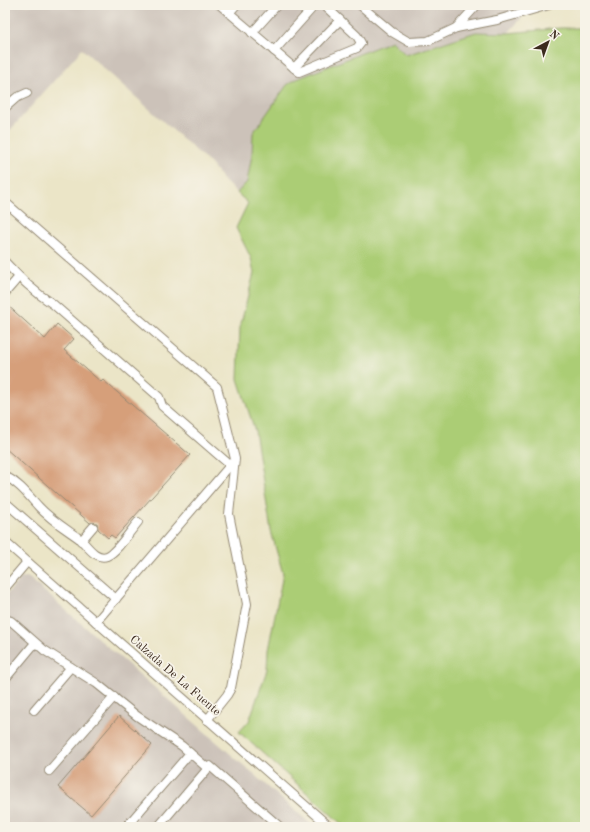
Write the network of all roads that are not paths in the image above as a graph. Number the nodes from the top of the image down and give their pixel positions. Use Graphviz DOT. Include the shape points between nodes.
graph roads {
  1 [pos="220,5"];
  2 [pos="236,5"];
  3 [pos="277,5"];
  4 [pos="315,5"];
  5 [pos="324,5"];
  6 [pos="360,5"];
  7 [pos="477,5"];
  8 [pos="549,5"];
  9 [pos="229,13"];
  10 [pos="340,20"];
  11 [pos="456,28"];
  12 [pos="252,33"];
  13 [pos="274,51"];
  14 [pos="294,68"];
  15 [pos="27,93"];
  16 [pos="5,105"];
  17 [pos="5,202"];
  18 [pos="5,262"];
  19 [pos="18,278"];
  20 [pos="5,293"];
  21 [pos="232,462"];
  22 [pos="5,476"];
  23 [pos="5,502"];
  24 [pos="138,522"];
  25 [pos="93,527"];
  26 [pos="82,541"];
  27 [pos="5,542"];
  28 [pos="27,562"];
  29 [pos="5,588"];
  30 [pos="116,599"];
  31 [pos="5,619"];
  32 [pos="96,622"];
  33 [pos="35,643"];
  34 [pos="71,667"];
  35 [pos="5,679"];
  36 [pos="114,697"];
  37 [pos="34,710"];
  38 [pos="207,720"];
  39 [pos="190,753"];
  40 [pos="205,766"];
  41 [pos="49,771"];
  42 [pos="126,827"];
  43 [pos="158,827"];
  44 [pos="280,827"];
  45 [pos="330,827"];
  1 -- 9 [label="street"];
  2 -- 9 [label="street"];
  3 -- 12 [label="street"];
  4 -- 13 [label="street"];
  5 -- 10 [label="street"];
  6 -- 11 [label="street" via="392,32 409,42 428,41"];
  7 -- 11 [label="street"];
  8 -- 11 [label="street" via="497,20"];
  9 -- 12 [label="street"];
  10 -- 14 [label="street"];
  10 -- 14 [label="street" via="361,40 357,48 298,72"];
  12 -- 13 [label="street"];
  13 -- 14 [label="street"];
  15 -- 16 [label="street"];
  17 -- 21 [label="street" via="217,387"];
  18 -- 19 [label="street"];
  19 -- 20 [label="street"];
  19 -- 21 [label="street" via="54,304 159,397 162,406"];
  21 -- 30 [label="street"];
  21 -- 38 [label="street" via="229,514 247,604 231,688"];
  22 -- 26 [label="street" via="28,493 39,507 61,526"];
  23 -- 30 [label="street"];
  24 -- 26 [label="street" via="108,556 101,557"];
  25 -- 26 [label="street"];
  27 -- 28 [label="street, Calzada De La Fuente"];
  28 -- 29 [label="street"];
  28 -- 32 [label="street, Calzada De La Fuente"];
  30 -- 32 [label="street"];
  31 -- 33 [label="street" via="11,621"];
  32 -- 38 [label="street, Calzada De La Fuente"];
  33 -- 34 [label="street"];
  33 -- 35 [label="street"];
  34 -- 36 [label="street"];
  34 -- 37 [label="street"];
  36 -- 39 [label="street"];
  36 -- 41 [label="street"];
  38 -- 45 [label="street, Calzada De La Fuente"];
  39 -- 40 [label="street"];
  39 -- 42 [label="street"];
  43 -- 44 [label="street" via="210,766"];
}
